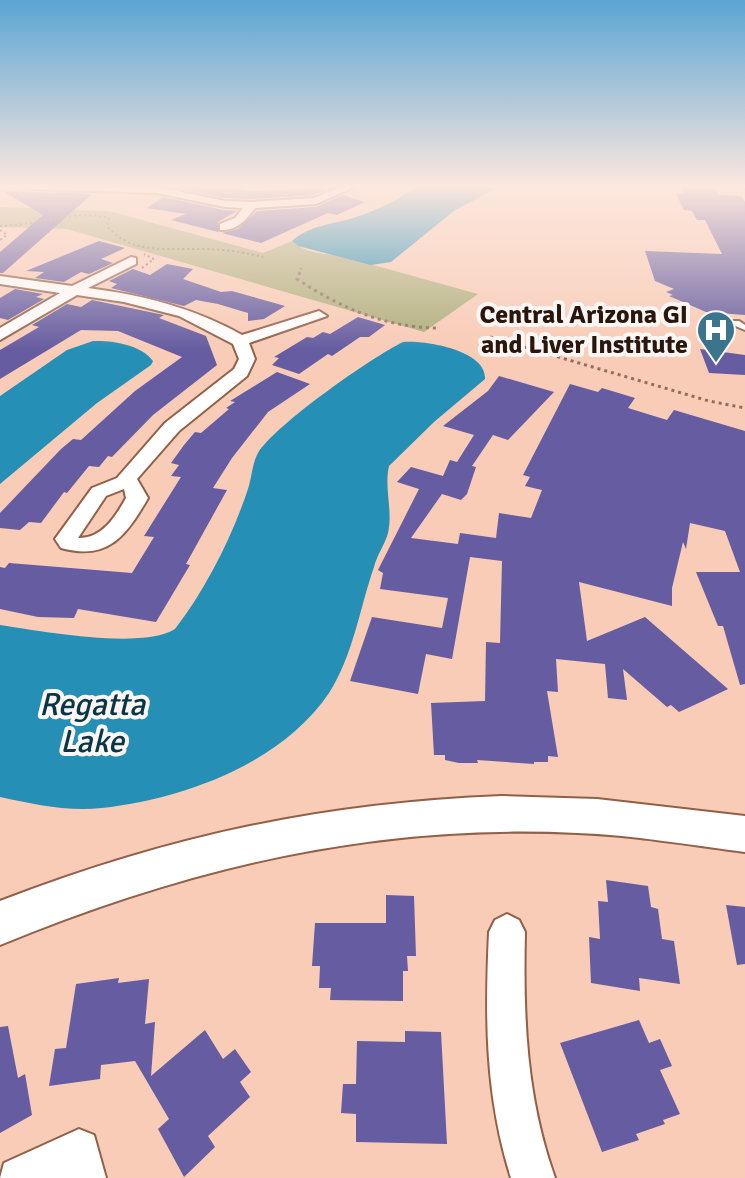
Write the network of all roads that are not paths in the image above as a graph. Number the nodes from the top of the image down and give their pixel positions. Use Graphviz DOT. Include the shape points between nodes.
graph roads {
  1 [pos="132,261"];
  2 [pos="0,280"];
  3 [pos="74,290"];
  4 [pos="319,316"];
  5 [pos="736,323"];
  6 [pos="745,328"];
  7 [pos="0,335"];
  8 [pos="240,341"];
  9 [pos="124,482"];
  10 [pos="745,834"];
  11 [pos="0,923"];
  12 [pos="507,932"];
  13 [pos="82,1164"];
  14 [pos="19,1178"];
  15 [pos="533,1178"];
  1 -- 3 [label="street"];
  2 -- 3 [label="street"];
  3 -- 7 [label="street"];
  3 -- 8 [label="street" via="164,306"];
  4 -- 8 [label="street"];
  5 -- 6 [label="lane"];
  8 -- 9 [label="street" via="247,359 241,372 172,427"];
  10 -- 11 [label="street" via="543,814 332,826 189,857"];
  12 -- 15 [label="street" via="503,1035 509,1097"];
  13 -- 14 [label="street"];
}
